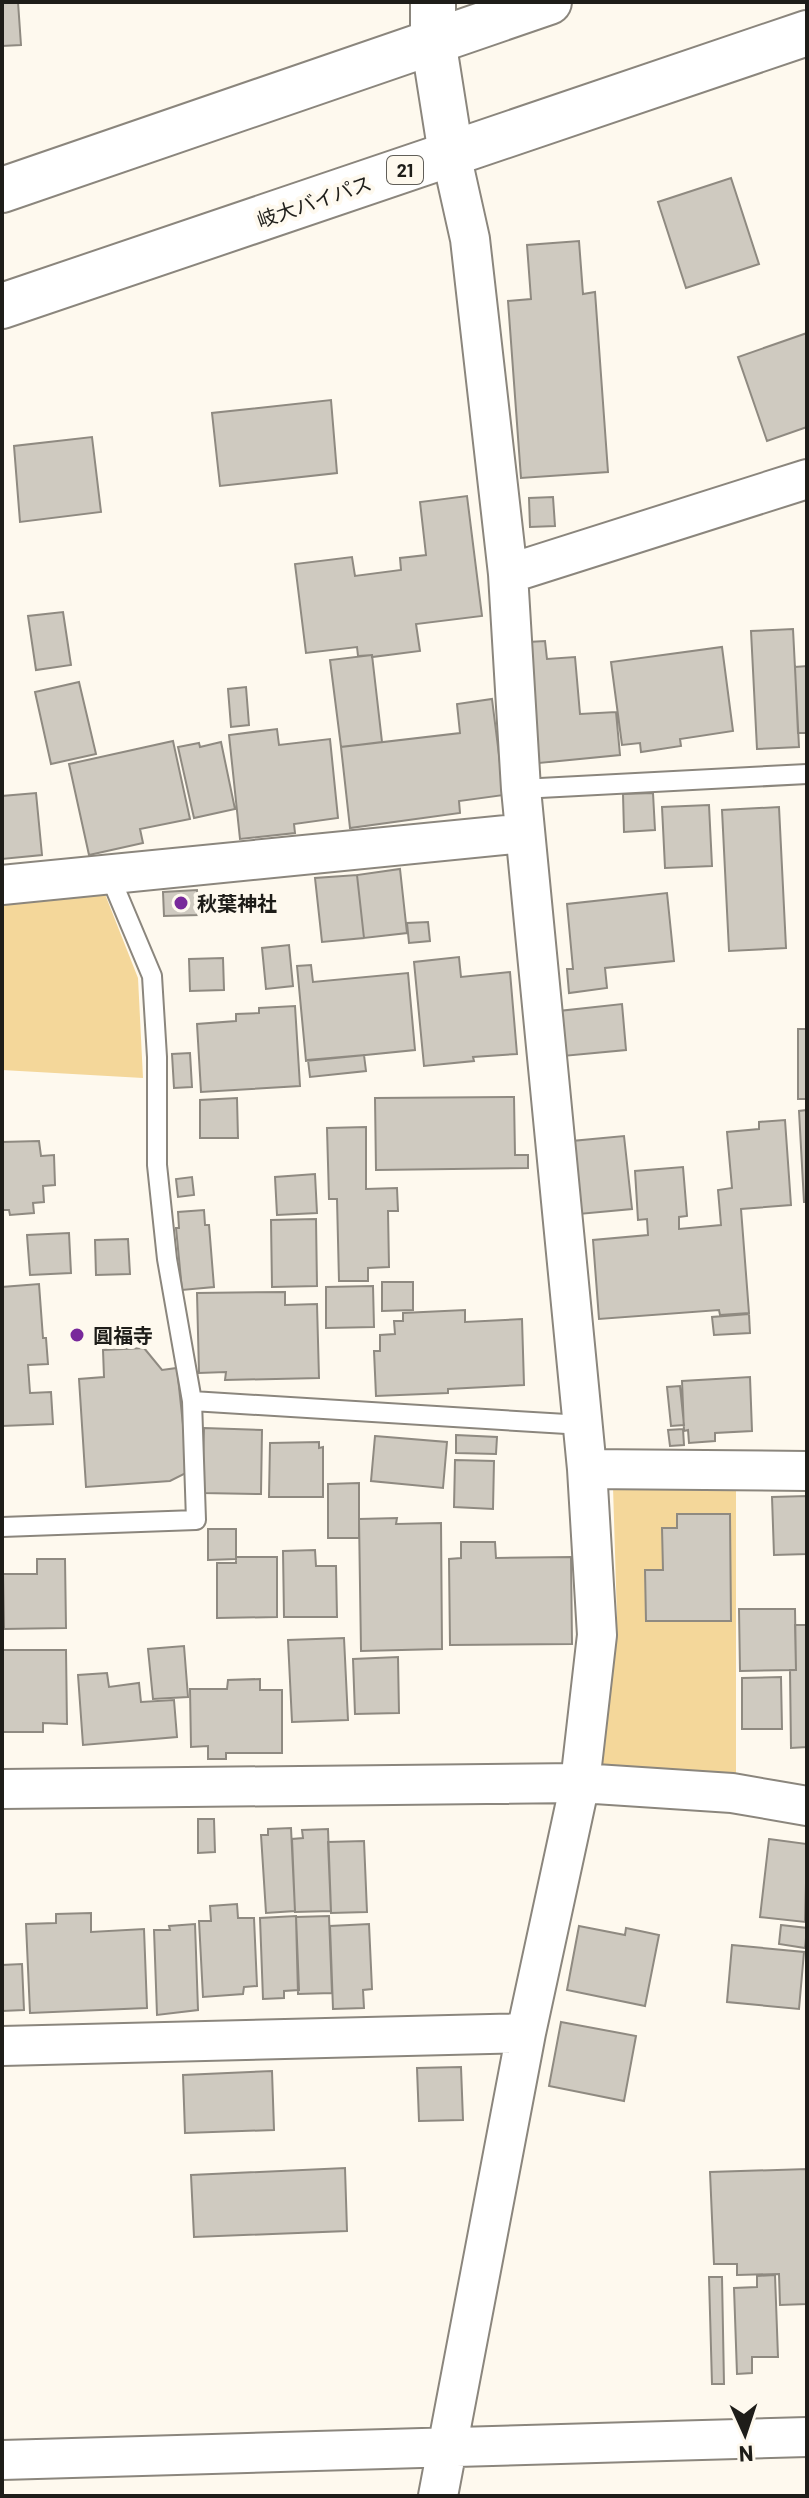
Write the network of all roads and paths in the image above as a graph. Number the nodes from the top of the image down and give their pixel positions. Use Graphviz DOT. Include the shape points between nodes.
graph roads {
  1 [pos="549,2"];
  2 [pos="433,21"];
  3 [pos="807,33"];
  4 [pos="451,154"];
  5 [pos="2,190"];
  6 [pos="2,306"];
  7 [pos="807,479"];
  8 [pos="508,574"];
  9 [pos="807,774"];
  10 [pos="521,789"];
  11 [pos="525,833"];
  12 [pos="109,874"];
  13 [pos="2,885"];
  14 [pos="192,1401"];
  15 [pos="583,1425"];
  16 [pos="587,1469"];
  17 [pos="807,1471"];
  18 [pos="2,1527"];
  19 [pos="580,1783"];
  20 [pos="2,1789"];
  21 [pos="807,1806"];
  22 [pos="526,2033"];
  23 [pos="2,2046"];
  24 [pos="807,2437"];
  25 [pos="448,2446"];
  26 [pos="2,2460"];
  27 [pos="438,2496"];
  1 -- 2 [label="main road"];
  2 -- 4 [label="main road"];
  2 -- 5 [label="main road"];
  3 -- 4 [label="main road, 岐大バイパス / 21"];
  4 -- 6 [label="main road, 岐大バイパス / 21"];
  4 -- 8 [label="street" via="470,239"];
  7 -- 8 [label="street"];
  8 -- 10 [label="street"];
  9 -- 10 [label="lane"];
  10 -- 11 [label="street"];
  11 -- 12 [label="street"];
  11 -- 15 [label="street"];
  12 -- 13 [label="street"];
  12 -- 14 [label="lane" via="152,976 157,1165"];
  14 -- 15 [label="lane"];
  14 -- 18 [label="lane" via="196,1520"];
  15 -- 16 [label="street"];
  16 -- 17 [label="street"];
  16 -- 19 [label="street" via="597,1635"];
  19 -- 20 [label="street"];
  19 -- 21 [label="street" via="732,1793"];
  19 -- 22 [label="street"];
  22 -- 23 [label="street"];
  22 -- 25 [label="street"];
  24 -- 25 [label="street"];
  25 -- 26 [label="street"];
  25 -- 27 [label="street"];
}
